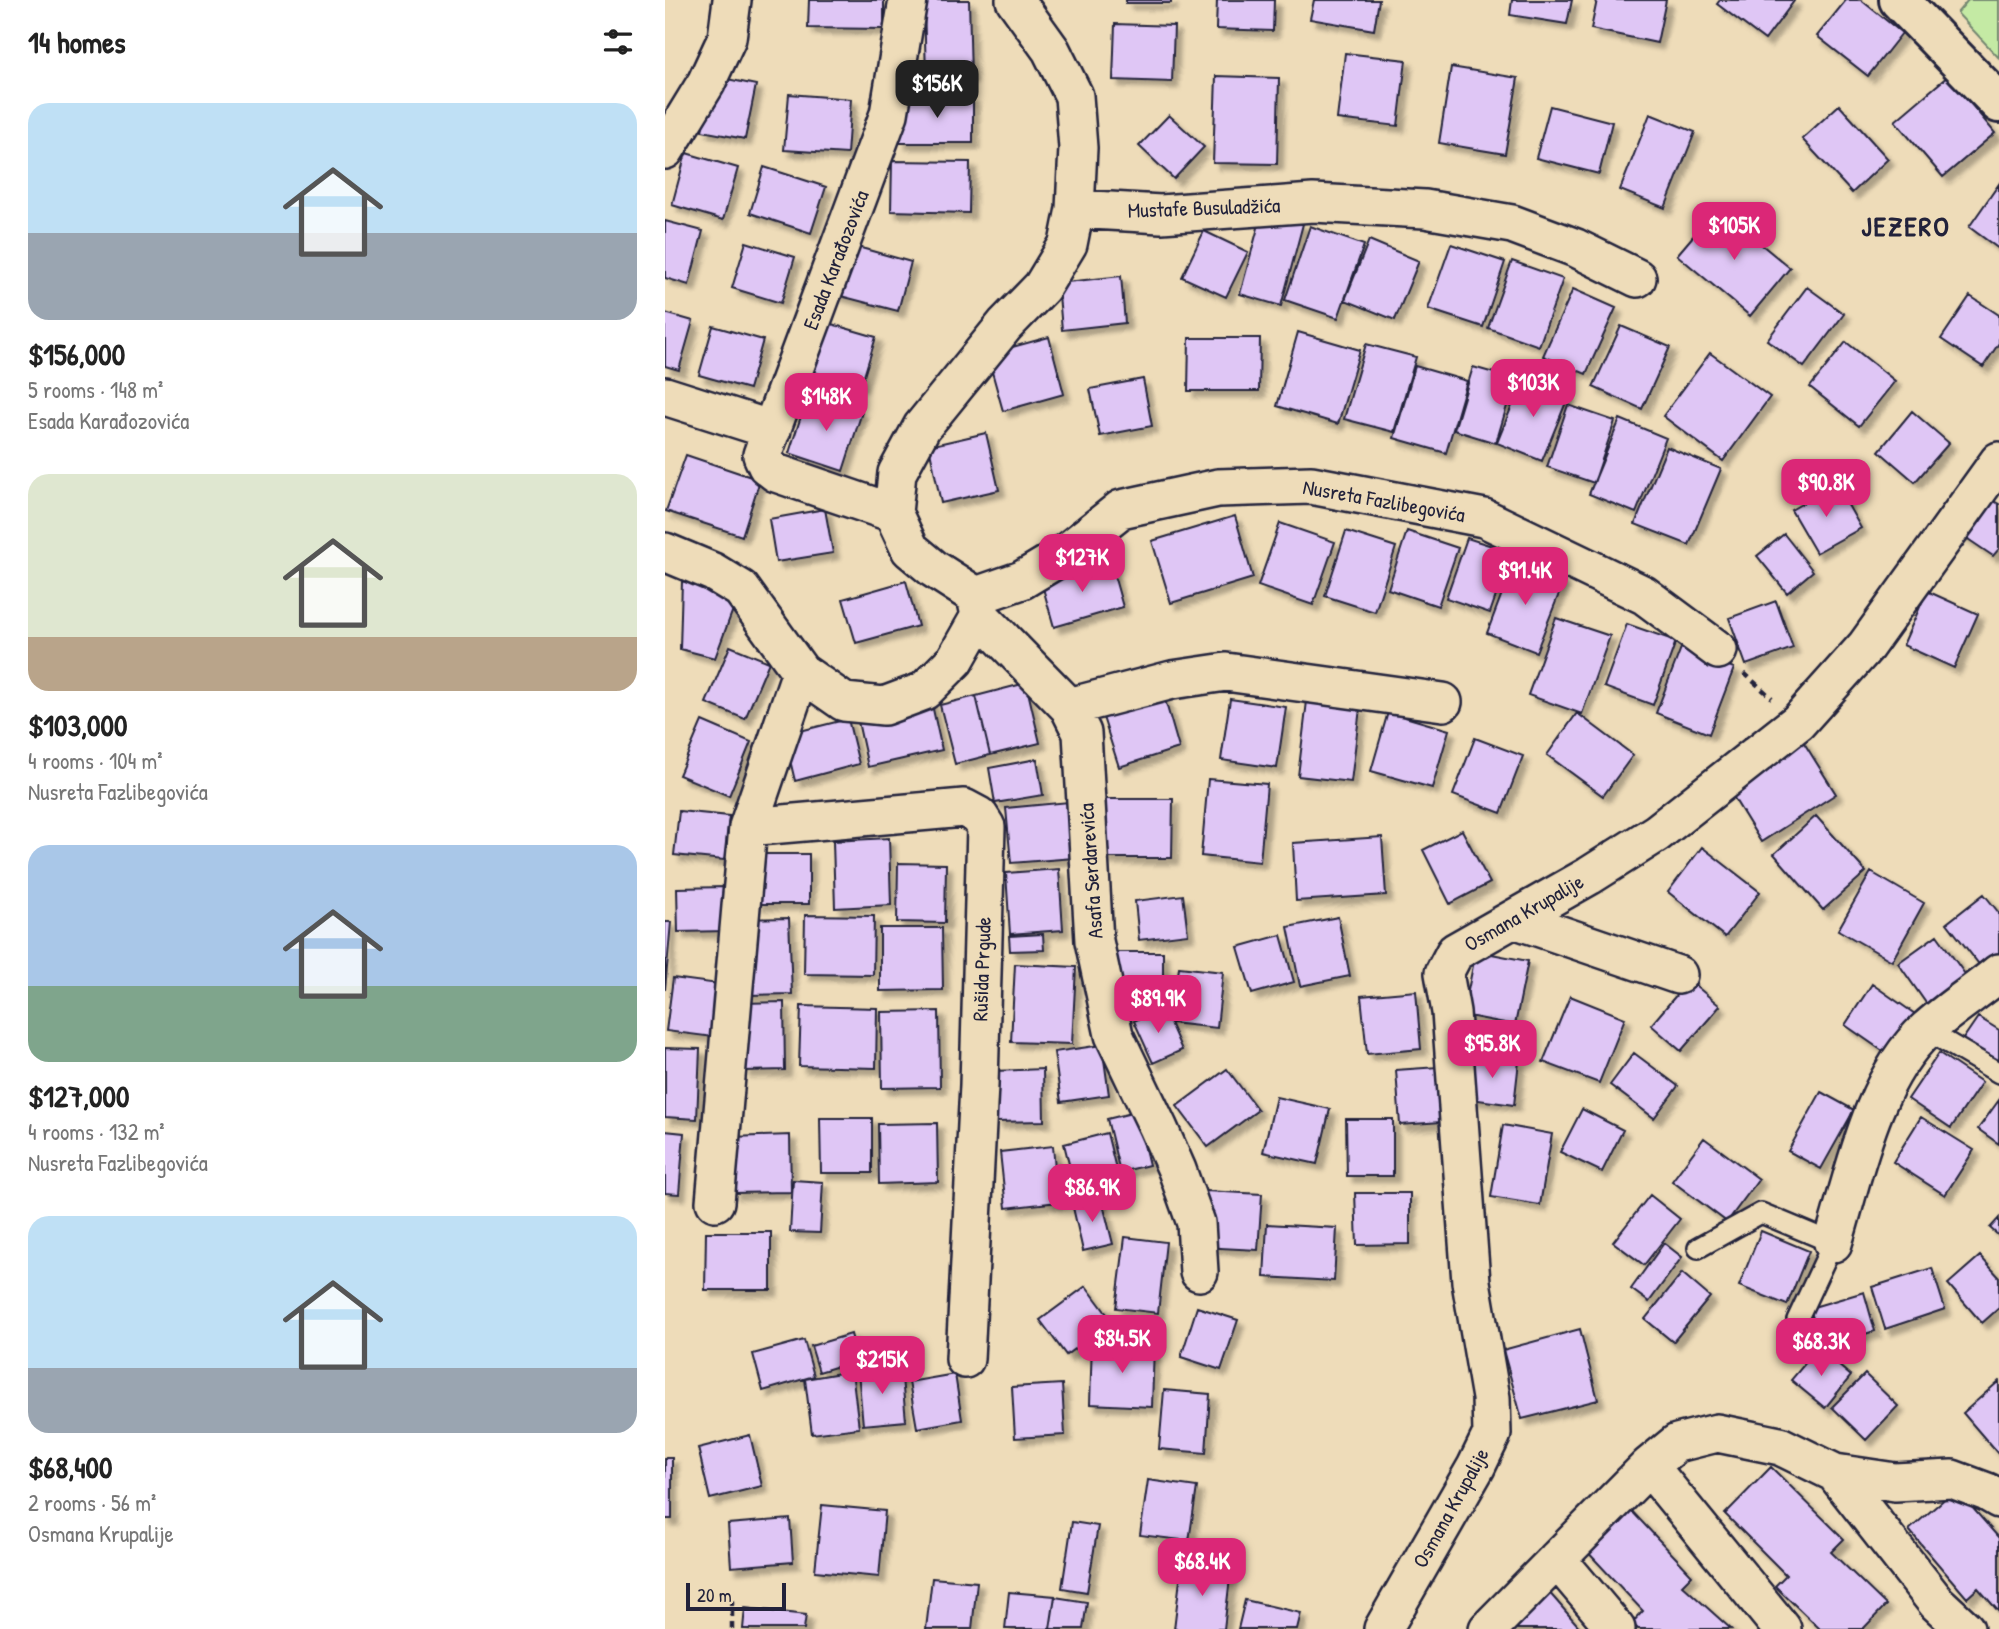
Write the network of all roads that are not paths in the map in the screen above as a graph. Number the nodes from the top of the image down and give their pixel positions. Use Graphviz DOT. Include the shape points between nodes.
graph roads {
  1 [pos="732,0"];
  2 [pos="908,0"];
  3 [pos="1015,0"];
  4 [pos="1899,0"];
  5 [pos="1999,103"];
  6 [pos="665,150"];
  7 [pos="1075,209"];
  8 [pos="1637,278"];
  9 [pos="665,396"];
  10 [pos="772,430"];
  11 [pos="1999,461"];
  12 [pos="893,513"];
  13 [pos="665,552"];
  14 [pos="978,606"];
  15 [pos="1718,650"];
  16 [pos="801,672"];
  17 [pos="1443,702"];
  18 [pos="1069,706"];
  19 [pos="748,827"];
  20 [pos="1514,919"];
  21 [pos="1999,973"];
  22 [pos="1678,975"];
  23 [pos="1926,1030"];
  24 [pos="1999,1073"];
  25 [pos="715,1202"];
  26 [pos="1833,1243"];
  27 [pos="1698,1248"];
  28 [pos="1199,1272"];
  29 [pos="1797,1320"];
  30 [pos="965,1359"];
  31 [pos="1649,1466"];
  32 [pos="1835,1474"];
  33 [pos="1999,1499"];
  34 [pos="1557,1559"];
  35 [pos="1383,1629"];
  36 [pos="1488,1629"];
  37 [pos="1616,1629"];
  38 [pos="1782,1629"];
  39 [pos="1965,1629"];
  1 -- 6 [label="street" via="727,38"];
  2 -- 10 [label="street, Esada Karađozovića" via="889,114"];
  3 -- 7 [label="street" via="1051,50 1074,96 1078,148"];
  4 -- 5 [label="street"];
  7 -- 8 [label="street, Mustafe Busuladžića" via="1161,214 1313,203 1425,209 1512,224"];
  7 -- 12 [label="street" via="1068,244 1042,287 922,427 897,473"];
  9 -- 10 [label="street"];
  10 -- 12 [label="street, Esada Karađozovića" via="762,455 776,473"];
  11 -- 20 [label="street, Osmana Krupalije" via="1866,646 1798,722 1657,833"];
  12 -- 14 [label="street" via="910,549"];
  13 -- 16 [label="street" via="741,589"];
  14 -- 15 [label="street, Nusreta Fazlibegovića" via="1062,556 1121,509 1218,488 1311,485 1484,518 1644,595"];
  14 -- 16 [label="street" via="955,660 924,691 884,706 844,702"];
  14 -- 18 [label="street, Asafa Serdarevića"];
  16 -- 19 [label="street"];
  17 -- 18 [label="street" via="1226,672 1172,680"];
  18 -- 28 [label="street, Asafa Serdarevića" via="1082,733 1094,941 1114,1035 1177,1170 1196,1223"];
  19 -- 25 [label="street"];
  19 -- 30 [label="street, Rušida Prgude" via="964,807 986,827"];
  20 -- 22 [label="street"];
  20 -- 35 [label="street, Osmana Krupalije" via="1455,952 1444,974 1451,1012 1471,1282 1491,1398 1492,1434"];
  21 -- 23 [label="street"];
  23 -- 24 [label="lane"];
  23 -- 26 [label="street" via="1897,1065 1877,1103"];
  26 -- 27 [label="lane" via="1761,1213"];
  26 -- 29 [label="lane"];
  31 -- 32 [label="street" via="1677,1443 1717,1433 1780,1446"];
  31 -- 34 [label="street"];
  31 -- 38 [label="street"];
  32 -- 33 [label="street" via="1895,1482 1952,1479"];
  32 -- 39 [label="street" via="1937,1604"];
  34 -- 36 [label="street"];
  34 -- 37 [label="street"];
}
